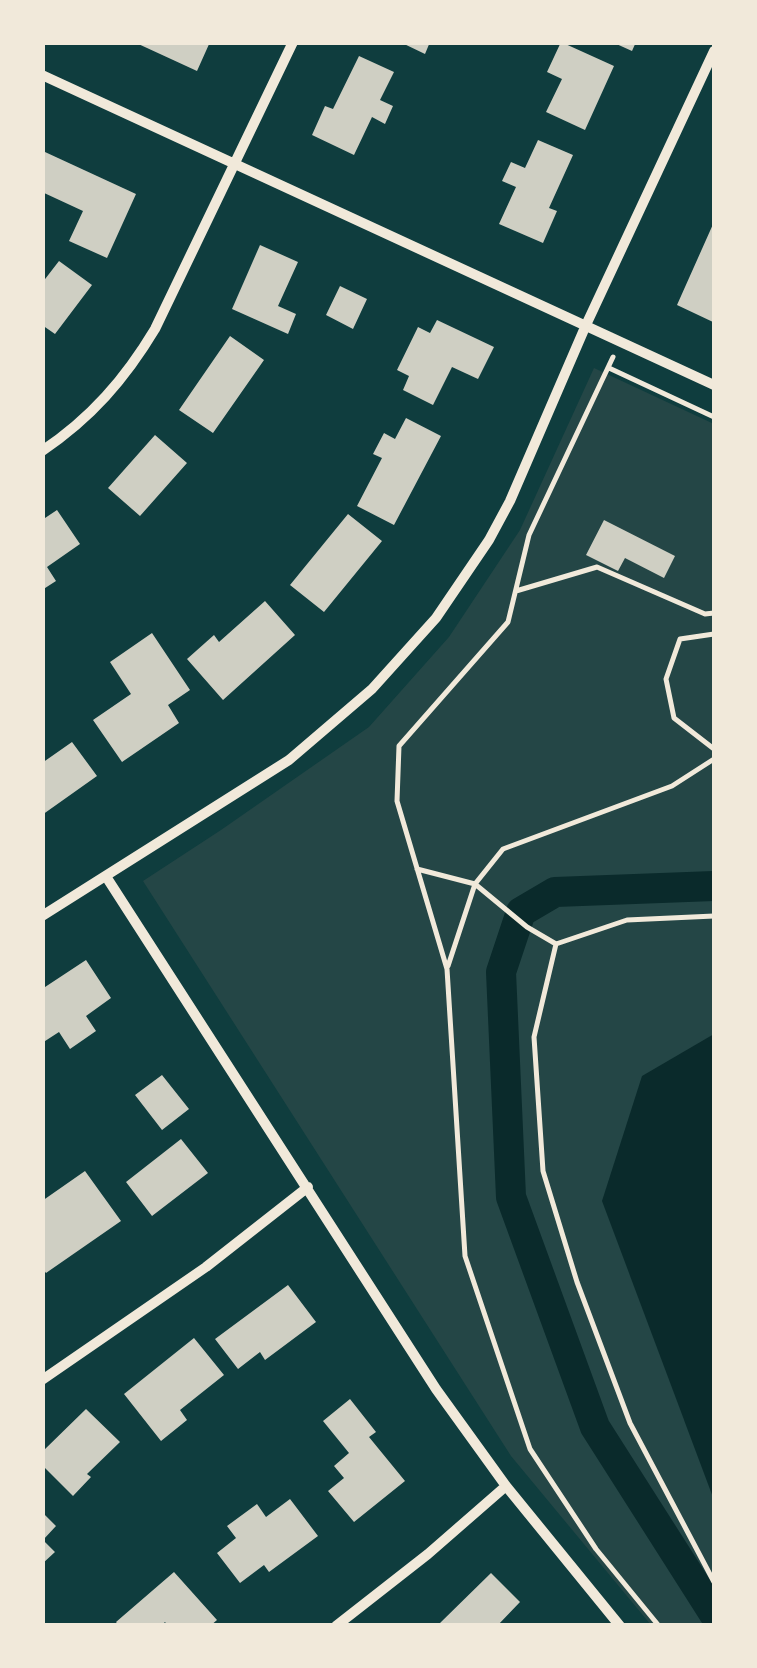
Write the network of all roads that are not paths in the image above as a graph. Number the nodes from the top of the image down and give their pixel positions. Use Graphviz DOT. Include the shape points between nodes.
graph roads {
  1 [pos="293,42"];
  2 [pos="714,51"];
  3 [pos="42,75"];
  4 [pos="235,164"];
  5 [pos="586,325"];
  6 [pos="714,385"];
  7 [pos="42,451"];
  8 [pos="107,878"];
  9 [pos="42,916"];
  10 [pos="308,1187"];
  11 [pos="42,1380"];
  12 [pos="506,1486"];
  13 [pos="336,1626"];
  14 [pos="620,1626"];
  1 -- 4 [label="street"];
  2 -- 5 [label="street"];
  3 -- 4 [label="street"];
  4 -- 5 [label="street"];
  4 -- 7 [label="street" via="137,360 100,406"];
  5 -- 6 [label="street"];
  5 -- 8 [label="street" via="489,540 408,651 288,760"];
  8 -- 9 [label="street"];
  8 -- 10 [label="street"];
  10 -- 11 [label="street"];
  10 -- 12 [label="street" via="404,1342"];
  12 -- 13 [label="street"];
  12 -- 14 [label="street"];
}
